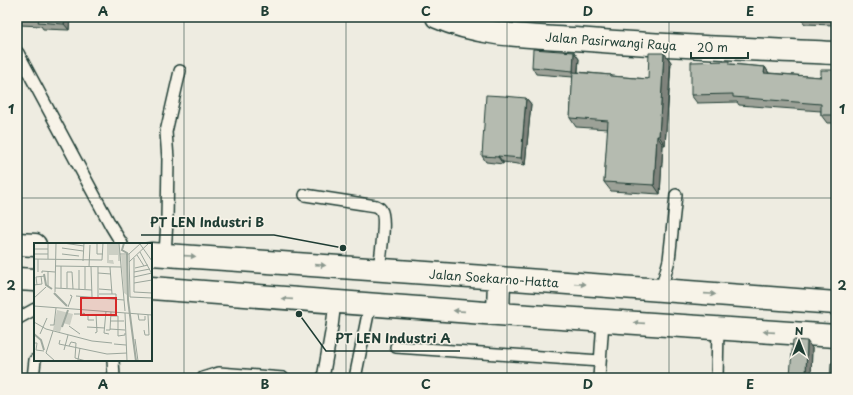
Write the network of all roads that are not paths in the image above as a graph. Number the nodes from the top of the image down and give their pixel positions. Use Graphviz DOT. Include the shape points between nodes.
graph roads {
  1 [pos="437,17"];
  2 [pos="18,53"];
  3 [pos="836,53"];
  4 [pos="180,71"];
  5 [pos="676,195"];
  6 [pos="305,196"];
  7 [pos="121,243"];
  8 [pos="17,244"];
  9 [pos="34,245"];
  10 [pos="158,254"];
  11 [pos="379,270"];
  12 [pos="17,278"];
  13 [pos="499,278"];
  14 [pos="34,280"];
  15 [pos="152,288"];
  16 [pos="661,290"];
  17 [pos="335,302"];
  18 [pos="836,303"];
  19 [pos="370,304"];
  20 [pos="34,310"];
  21 [pos="498,314"];
  22 [pos="17,319"];
  23 [pos="602,320"];
  24 [pos="718,328"];
  25 [pos="836,336"];
  26 [pos="396,347"];
  27 [pos="35,361"];
  28 [pos="113,361"];
  29 [pos="600,361"];
  30 [pos="33,378"];
  31 [pos="114,378"];
  32 [pos="203,378"];
  33 [pos="283,378"];
  34 [pos="323,378"];
  35 [pos="355,378"];
  36 [pos="599,378"];
  37 [pos="717,378"];
  1 -- 3 [label="main road, Jalan Pasirwangi Raya" via="470,29 499,34"];
  2 -- 7 [label="lane"];
  4 -- 10 [label="lane" via="166,132 167,220"];
  5 -- 16 [label="lane" via="669,260"];
  6 -- 11 [label="lane" via="376,206 380,209 383,214 383,236"];
  8 -- 9 [label="main road"];
  10 -- 11 [label="main road, Jalan Soekarno-Hatta, one-way"];
  11 -- 13 [label="main road, Jalan Soekarno-Hatta"];
  12 -- 14 [label="main road"];
  13 -- 16 [label="main road, Jalan Soekarno-Hatta, one-way"];
  13 -- 21 [label="main road"];
  17 -- 15 [label="main road, one-way"];
  16 -- 18 [label="main road, Jalan Soekarno-Hatta, one-way"];
  17 -- 19 [label="main road"];
  17 -- 34 [label="lane"];
  21 -- 19 [label="main road, one-way"];
  19 -- 35 [label="lane"];
  20 -- 22 [label="lane"];
  21 -- 23 [label="main road"];
  24 -- 23 [label="main road, one-way"];
  23 -- 29 [label="lane"];
  25 -- 24 [label="main road, one-way"];
  24 -- 37 [label="lane"];
  26 -- 29 [label="lane"];
  27 -- 30 [label="lane"];
  28 -- 31 [label="lane"];
  29 -- 36 [label="lane"];
  32 -- 33 [label="lane" via="219,373"];
}
